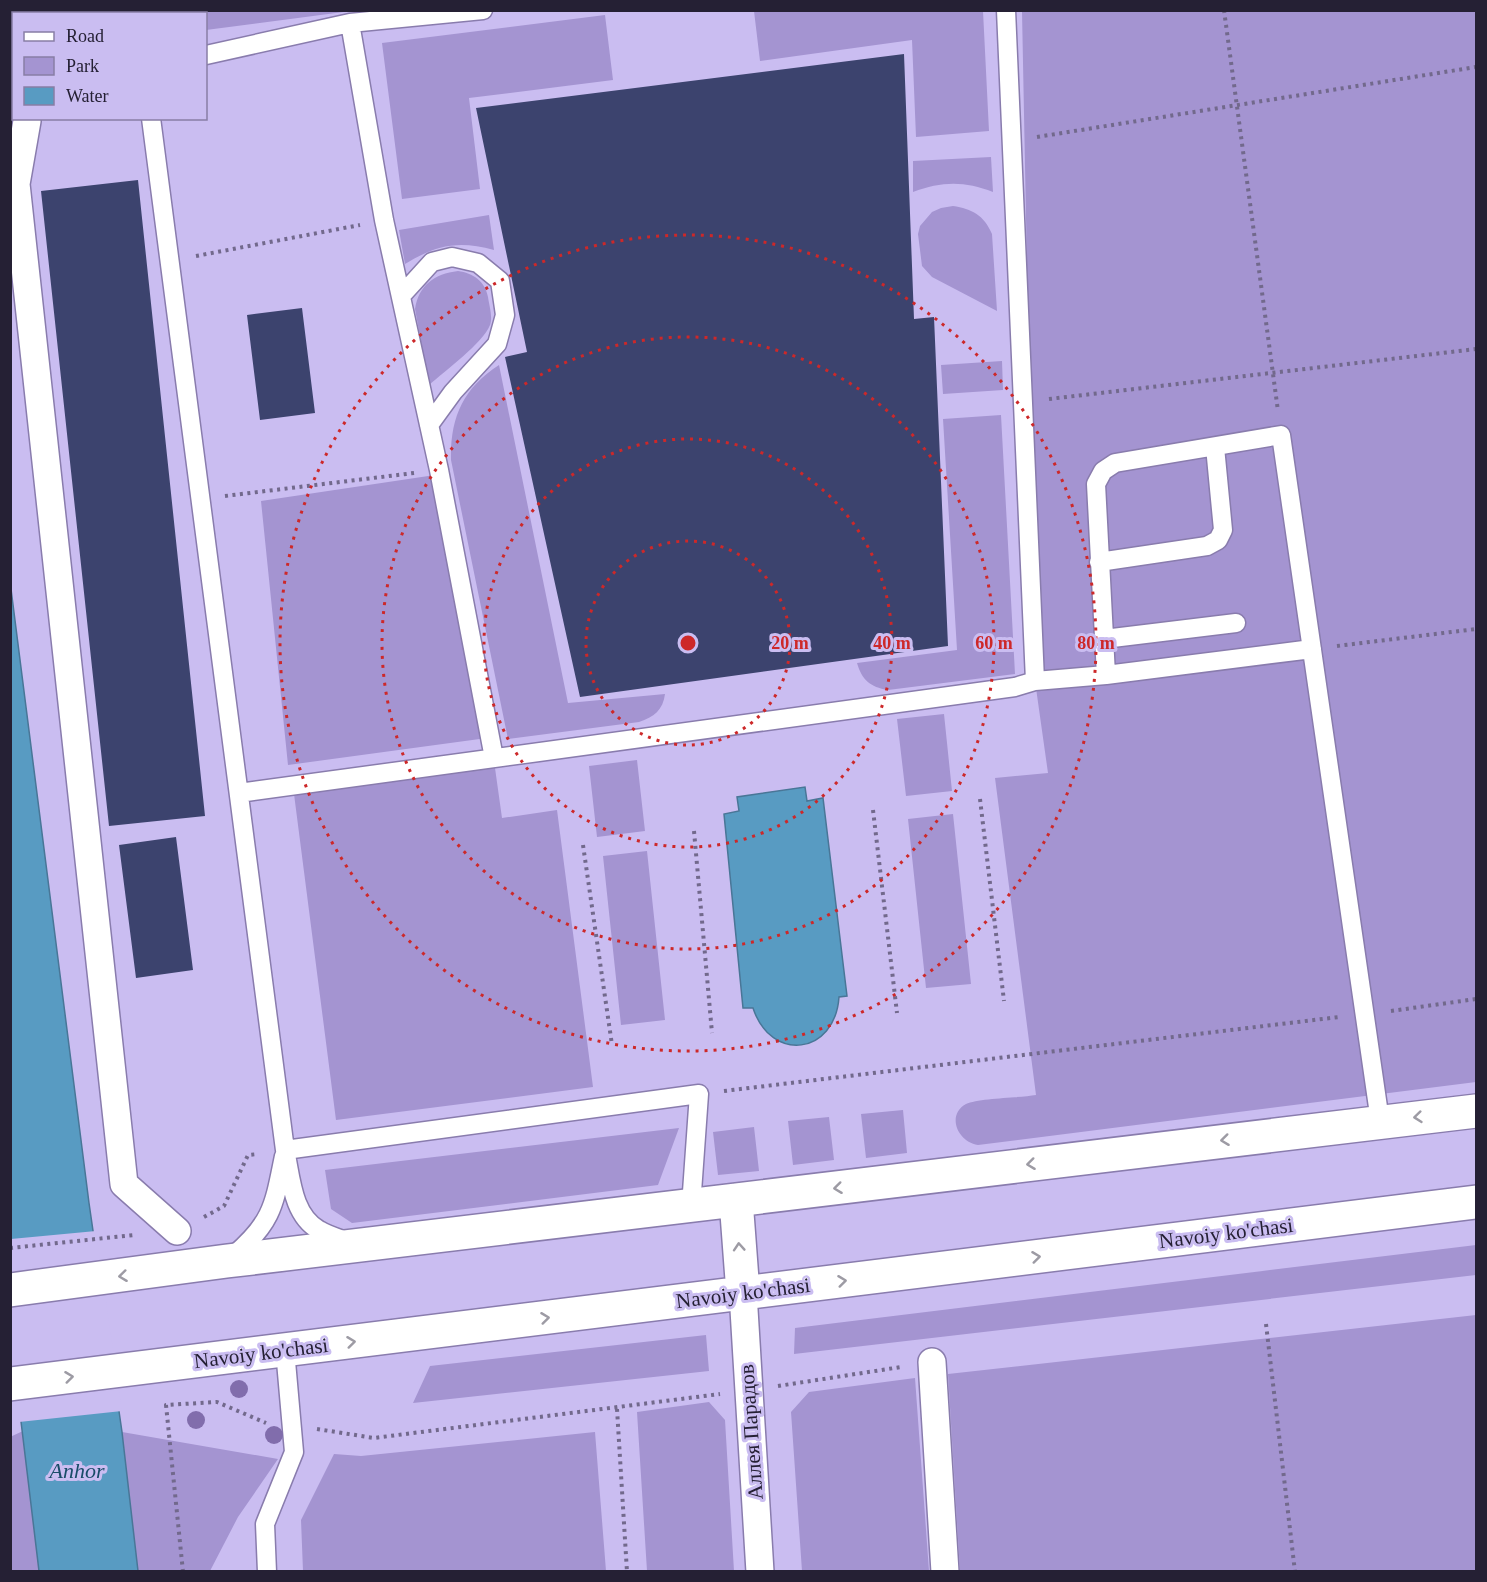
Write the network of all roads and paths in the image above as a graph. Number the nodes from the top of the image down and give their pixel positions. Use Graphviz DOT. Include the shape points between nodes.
graph roads {
  1 [pos="483,10"];
  2 [pos="1006,10"];
  3 [pos="1224,10"];
  4 [pos="350,23"];
  5 [pos="207,55"];
  6 [pos="1476,67"];
  7 [pos="1237,106"];
  8 [pos="151,120"];
  9 [pos="27,121"];
  10 [pos="1012,141"];
  11 [pos="384,220"];
  12 [pos="170,261"];
  13 [pos="401,296"];
  14 [pos="1476,349"];
  15 [pos="1274,372"];
  16 [pos="1024,401"];
  17 [pos="429,425"];
  18 [pos="1281,435"];
  19 [pos="1215,447"];
  20 [pos="439,470"];
  21 [pos="201,499"];
  22 [pos="1099,562"];
  23 [pos="1236,623"];
  24 [pos="1476,629"];
  25 [pos="1104,639"];
  26 [pos="1312,649"];
  27 [pos="1106,675"];
  28 [pos="1035,681"];
  29 [pos="494,758"];
  30 [pos="239,793"];
  31 [pos="980,799"];
  32 [pos="873,810"];
  33 [pos="694,831"];
  34 [pos="584,844"];
  35 [pos="1476,999"];
  36 [pos="1004,1001"];
  37 [pos="897,1013"];
  38 [pos="1365,1014"];
  39 [pos="712,1033"];
  40 [pos="612,1045"];
  41 [pos="699,1094"];
  42 [pos="1476,1111"];
  43 [pos="1380,1121"];
  44 [pos="285,1150"];
  45 [pos="736,1200"];
  46 [pos="1476,1202"];
  47 [pos="224,1206"];
  48 [pos="692,1206"];
  49 [pos="177,1231"];
  50 [pos="357,1246"];
  51 [pos="10,1248"];
  52 [pos="227,1261"];
  53 [pos="10,1290"];
  54 [pos="743,1293"];
  55 [pos="1266,1324"];
  56 [pos="285,1350"];
  57 [pos="932,1362"];
  58 [pos="10,1384"];
  59 [pos="748,1390"];
  60 [pos="617,1409"];
  61 [pos="292,1424"];
  62 [pos="183,1572"];
  63 [pos="267,1572"];
  64 [pos="627,1572"];
  65 [pos="759,1572"];
  66 [pos="945,1572"];
  67 [pos="1295,1572"];
  1 -- 4 [label="lane"];
  2 -- 10 [label="lane"];
  3 -- 7 [label="path"];
  4 -- 5 [label="lane"];
  4 -- 11 [label="lane"];
  6 -- 7 [label="path"];
  7 -- 10 [label="path"];
  7 -- 15 [label="path"];
  8 -- 12 [label="lane"];
  9 -- 49 [label="street" via="16,184 124,1184"];
  10 -- 16 [label="lane"];
  11 -- 12 [label="path"];
  11 -- 13 [label="lane"];
  12 -- 21 [label="lane"];
  13 -- 17 [label="lane"];
  13 -- 17 [label="lane" via="432,262 452,257 478,263 500,281 505,315 497,344"];
  14 -- 15 [label="path"];
  15 -- 16 [label="path"];
  15 -- 18 [label="path"];
  16 -- 28 [label="lane"];
  17 -- 20 [label="lane"];
  18 -- 19 [label="lane"];
  18 -- 26 [label="lane"];
  19 -- 22 [label="lane" via="1115,463 1103,471 1096,484"];
  19 -- 22 [label="lane" via="1223,530 1218,540 1207,546"];
  20 -- 21 [label="path"];
  20 -- 29 [label="lane"];
  21 -- 30 [label="lane"];
  22 -- 25 [label="lane"];
  23 -- 25 [label="lane"];
  24 -- 26 [label="path"];
  25 -- 27 [label="lane"];
  26 -- 27 [label="lane"];
  26 -- 38 [label="lane"];
  27 -- 28 [label="lane"];
  28 -- 29 [label="lane" via="1016,687"];
  29 -- 30 [label="lane"];
  30 -- 44 [label="lane"];
  31 -- 36 [label="path"];
  32 -- 37 [label="path"];
  33 -- 39 [label="path"];
  34 -- 40 [label="path"];
  35 -- 38 [label="path"];
  38 -- 41 [label="path"];
  38 -- 43 [label="lane"];
  41 -- 44 [label="lane"];
  41 -- 48 [label="lane"];
  42 -- 43 [label="main road, one-way"];
  43 -- 45 [label="main road, one-way"];
  44 -- 47 [label="path" via="248,1155"];
  44 -- 50 [label="lane" via="297,1205 306,1220 319,1230"];
  44 -- 52 [label="lane" via="274,1204 265,1223"];
  45 -- 48 [label="main road"];
  54 -- 45 [label="main road, one-way"];
  54 -- 46 [label="main road, Navoiy ko'chasi, one-way"];
  48 -- 50 [label="main road"];
  49 -- 51 [label="path"];
  50 -- 52 [label="main road"];
  52 -- 53 [label="main road, one-way"];
  56 -- 54 [label="main road, Navoiy ko'chasi, one-way"];
  54 -- 59 [label="street, Аллея Парадов"];
  55 -- 67 [label="path"];
  58 -- 56 [label="main road, Navoiy ko'chasi, one-way"];
  56 -- 61 [label="lane"];
  57 -- 59 [label="path"];
  57 -- 66 [label="street"];
  59 -- 60 [label="path"];
  59 -- 65 [label="street, Аллея Парадов"];
  60 -- 61 [label="path" via="374,1438"];
  60 -- 64 [label="path"];
  61 -- 62 [label="path" via="271,1425 216,1402 166,1405"];
  61 -- 63 [label="lane" via="294,1452 265,1524"];
}
